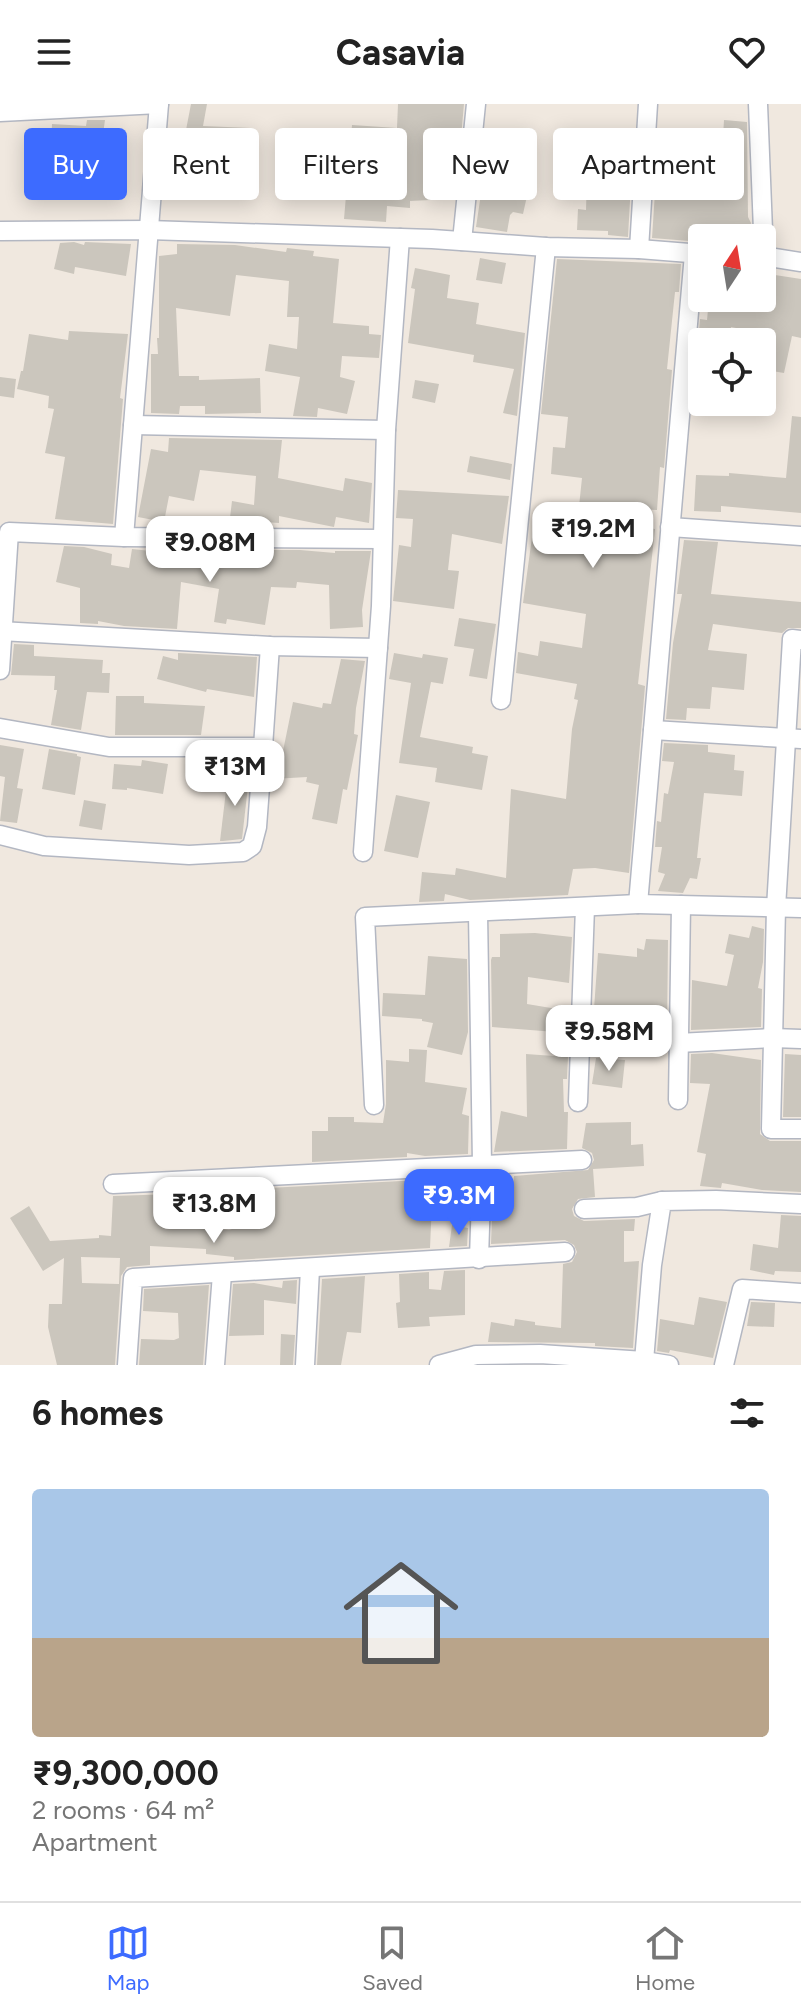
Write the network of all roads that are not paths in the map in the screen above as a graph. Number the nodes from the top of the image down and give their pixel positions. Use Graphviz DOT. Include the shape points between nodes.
graph roads {
  1 [pos="159,104"];
  2 [pos="476,104"];
  3 [pos="648,104"];
  4 [pos="758,104"];
  5 [pos="0,112"];
  6 [pos="762,224"];
  7 [pos="148,230"];
  8 [pos="0,231"];
  9 [pos="400,238"];
  10 [pos="462,241"];
  11 [pos="546,247"];
  12 [pos="639,249"];
  13 [pos="688,253"];
  14 [pos="776,258"];
  15 [pos="801,262"];
  16 [pos="692,312"];
  17 [pos="133,425"];
  18 [pos="386,430"];
  19 [pos="670,527"];
  20 [pos="4,531"];
  21 [pos="801,536"];
  22 [pos="124,537"];
  23 [pos="381,539"];
  24 [pos="2,631"];
  25 [pos="801,640"];
  26 [pos="270,646"];
  27 [pos="378,648"];
  28 [pos="0,670"];
  29 [pos="501,700"];
  30 [pos="0,728"];
  31 [pos="653,730"];
  32 [pos="794,739"];
  33 [pos="263,747"];
  34 [pos="0,835"];
  35 [pos="363,852"];
  36 [pos="638,904"];
  37 [pos="681,905"];
  38 [pos="585,907"];
  39 [pos="776,908"];
  40 [pos="801,908"];
  41 [pos="478,913"];
  42 [pos="773,1038"];
  43 [pos="801,1039"];
  44 [pos="678,1043"];
  45 [pos="678,1100"];
  46 [pos="578,1102"];
  47 [pos="374,1105"];
  48 [pos="801,1129"];
  49 [pos="582,1160"];
  50 [pos="482,1164"];
  51 [pos="113,1184"];
  52 [pos="662,1201"];
  53 [pos="801,1204"];
  54 [pos="584,1209"];
  55 [pos="565,1252"];
  56 [pos="479,1259"];
  57 [pos="310,1269"];
  58 [pos="222,1274"];
  59 [pos="801,1293"];
  60 [pos="644,1363"];
  61 [pos="127,1365"];
  62 [pos="215,1365"];
  63 [pos="305,1365"];
  64 [pos="439,1365"];
  65 [pos="669,1365"];
  66 [pos="724,1365"];
  1 -- 5 [label="street"];
  1 -- 7 [label="street"];
  2 -- 10 [label="street"];
  3 -- 12 [label="street"];
  4 -- 6 [label="street"];
  7 -- 8 [label="street"];
  7 -- 9 [label="street"];
  7 -- 17 [label="street"];
  9 -- 10 [label="street"];
  9 -- 18 [label="street"];
  10 -- 11 [label="street"];
  11 -- 12 [label="street"];
  11 -- 29 [label="street"];
  12 -- 13 [label="street"];
  14 -- 15 [label="street"];
  16 -- 19 [label="street"];
  17 -- 18 [label="street"];
  17 -- 22 [label="street"];
  18 -- 23 [label="street"];
  19 -- 21 [label="street"];
  19 -- 31 [label="street"];
  20 -- 22 [label="street"];
  20 -- 24 [label="street"];
  22 -- 23 [label="street"];
  23 -- 27 [label="street"];
  24 -- 26 [label="street"];
  24 -- 28 [label="street"];
  25 -- 32 [label="street" via="792,639"];
  26 -- 27 [label="street"];
  26 -- 33 [label="street"];
  27 -- 35 [label="street"];
  30 -- 33 [label="street" via="109,747"];
  31 -- 32 [label="street"];
  31 -- 36 [label="street"];
  32 -- 39 [label="street"];
  33 -- 34 [label="street" via="257,827 252,846 243,852 189,855 44,846"];
  36 -- 37 [label="street"];
  36 -- 38 [label="street"];
  37 -- 39 [label="street"];
  37 -- 44 [label="street"];
  38 -- 41 [label="street"];
  38 -- 46 [label="street"];
  39 -- 40 [label="street"];
  39 -- 42 [label="street"];
  41 -- 47 [label="street" via="365,917"];
  41 -- 50 [label="street"];
  42 -- 43 [label="street"];
  42 -- 44 [label="street"];
  42 -- 48 [label="street" via="771,1129"];
  44 -- 45 [label="street"];
  49 -- 50 [label="street"];
  50 -- 51 [label="street"];
  50 -- 56 [label="street"];
  52 -- 53 [label="street"];
  52 -- 54 [label="street"];
  52 -- 60 [label="street"];
  55 -- 56 [label="street"];
  56 -- 57 [label="street"];
  57 -- 58 [label="street"];
  57 -- 63 [label="street"];
  58 -- 61 [label="street" via="133,1278"];
  58 -- 62 [label="street"];
  59 -- 66 [label="street" via="742,1289"];
  60 -- 64 [label="street" via="540,1354 476,1355"];
  60 -- 65 [label="street"];
}
